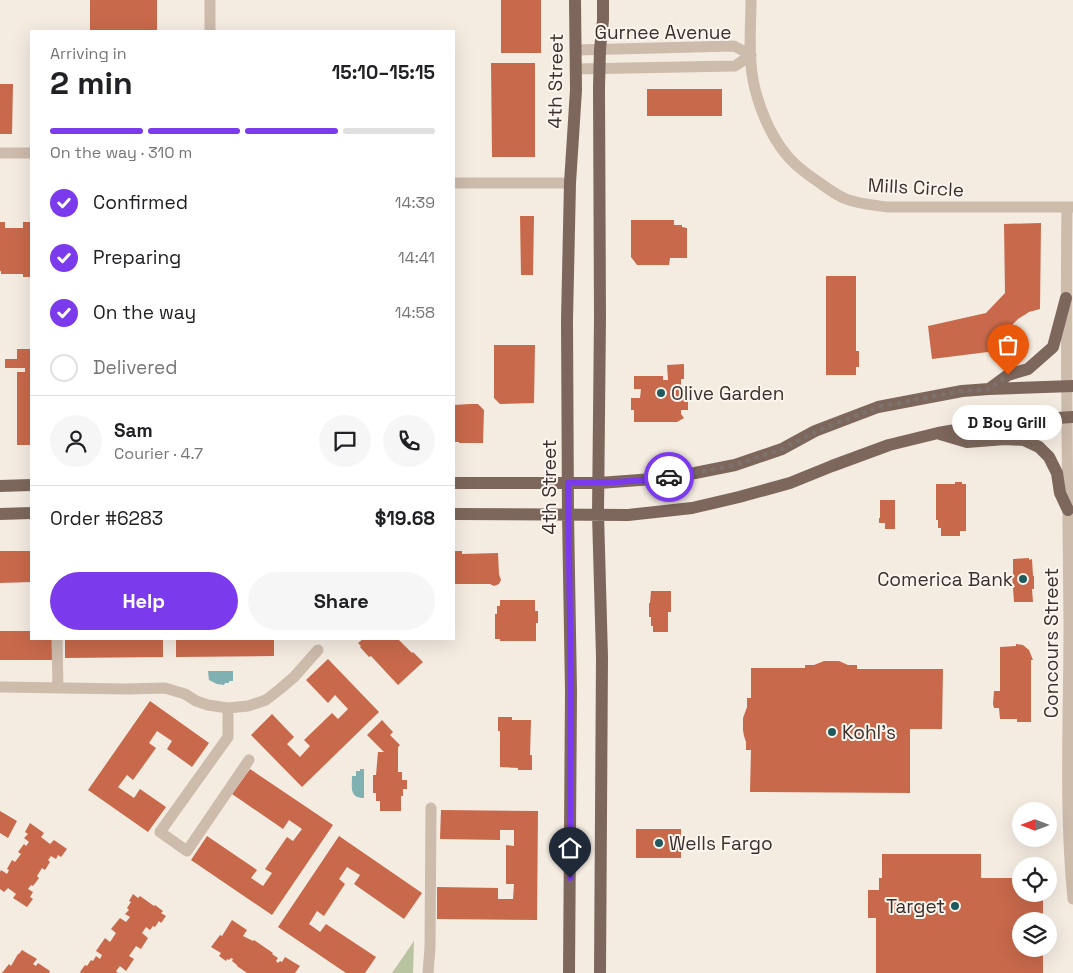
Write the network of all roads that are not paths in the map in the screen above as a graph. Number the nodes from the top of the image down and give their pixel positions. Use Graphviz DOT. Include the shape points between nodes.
graph roads {
  1 [pos="210,0"];
  2 [pos="575,0"];
  3 [pos="603,0"];
  4 [pos="751,0"];
  5 [pos="210,30"];
  6 [pos="600,49"];
  7 [pos="576,50"];
  8 [pos="751,55"];
  9 [pos="576,69"];
  10 [pos="600,69"];
  11 [pos="0,153"];
  12 [pos="30,153"];
  13 [pos="455,183"];
  14 [pos="570,183"];
  15 [pos="1070,207"];
  16 [pos="1066,298"];
  17 [pos="1070,386"];
  18 [pos="989,389"];
  19 [pos="1070,417"];
  20 [pos="938,433"];
  21 [pos="568,483"];
  22 [pos="600,483"];
  23 [pos="455,484"];
  24 [pos="30,485"];
  25 [pos="0,486"];
  26 [pos="1068,510"];
  27 [pos="30,513"];
  28 [pos="0,514"];
  29 [pos="455,514"];
  30 [pos="568,514"];
  31 [pos="598,514"];
  32 [pos="57,640"];
  33 [pos="318,650"];
  34 [pos="0,687"];
  35 [pos="58,688"];
  36 [pos="228,708"];
  37 [pos="249,760"];
  38 [pos="431,808"];
  39 [pos="1073,899"];
  40 [pos="428,973"];
  41 [pos="569,973"];
  42 [pos="600,973"];
  1 -- 5 [label="street"];
  2 -- 7 [label="main road, 4th Street"];
  3 -- 6 [label="main road"];
  4 -- 8 [label="street, Mills Circle"];
  6 -- 7 [label="street, Gurnee Avenue"];
  6 -- 8 [label="street, Gurnee Avenue" via="734,46"];
  6 -- 10 [label="main road"];
  7 -- 9 [label="main road, 4th Street"];
  8 -- 10 [label="street, Gurnee Avenue" via="735,66"];
  8 -- 15 [label="street, Mills Circle" via="760,105 785,154 806,174 846,199 887,207"];
  9 -- 10 [label="street, Gurnee Avenue"];
  9 -- 14 [label="main road, 4th Street"];
  10 -- 22 [label="main road"];
  11 -- 12 [label="street"];
  13 -- 14 [label="street"];
  14 -- 21 [label="main road, 4th Street"];
  15 -- 16 [label="street, Concours Street"];
  16 -- 17 [label="street, Concours Street"];
  16 -- 18 [label="main road" via="1053,347 1028,369 1008,375"];
  17 -- 18 [label="main road"];
  17 -- 19 [label="street, Concours Street"];
  18 -- 22 [label="main road" via="878,407 782,449 735,465 653,479"];
  19 -- 20 [label="main road" via="1009,421"];
  19 -- 26 [label="street, Concours Street"];
  20 -- 26 [label="main road" via="967,442 1024,440 1039,447 1049,457 1057,473 1060,493"];
  20 -- 31 [label="main road" via="889,445 790,483 739,497 692,508 628,515"];
  21 -- 22 [label="main road"];
  21 -- 23 [label="main road"];
  21 -- 30 [label="main road, 4th Street"];
  22 -- 31 [label="main road"];
  24 -- 25 [label="main road"];
  26 -- 39 [label="street, Concours Street" via="1068,790"];
  27 -- 28 [label="main road"];
  29 -- 30 [label="main road"];
  30 -- 31 [label="main road"];
  30 -- 41 [label="main road, 4th Street" via="571,691"];
  31 -- 42 [label="main road" via="602,657"];
  32 -- 35 [label="street"];
  33 -- 36 [label="street" via="294,677 266,700"];
  34 -- 35 [label="street"];
  35 -- 36 [label="street" via="165,688 208,705"];
  36 -- 37 [label="street" via="228,737 160,832 187,851"];
  38 -- 40 [label="street"];
}
